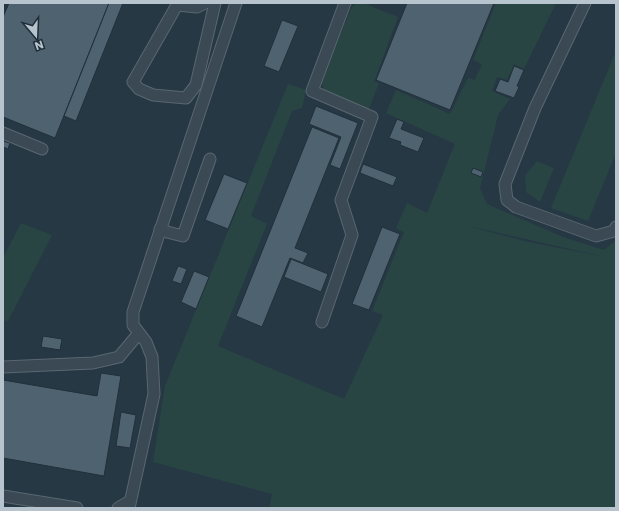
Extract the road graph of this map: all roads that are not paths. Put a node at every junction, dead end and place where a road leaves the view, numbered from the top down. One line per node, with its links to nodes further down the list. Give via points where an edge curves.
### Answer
1 (205, 3): 2 (lane, via 197,7 177,5 133,82 139,89 153,95 186,98 196,85)
2 (215, 3)
3 (236, 3): 10 (lane)
4 (345, 3): 11 (lane, via 312,92 372,117 341,200 352,235)
5 (585, 3): 9 (lane, via 535,108 505,184 507,200 516,207 596,236 614,231)
6 (3, 133): 7 (lane)
7 (42, 149)
8 (210, 160): 10 (lane, via 183,236)
9 (616, 226)
10 (160, 229): 12 (lane, via 133,312 133,325)
11 (322, 322)
12 (139, 333): 13 (lane, via 119,357 93,363); 15 (lane, via 152,357 154,394)
13 (3, 367)
14 (3, 496): 16 (lane)
15 (129, 504): 17 (lane)
16 (78, 508)
17 (118, 508)

